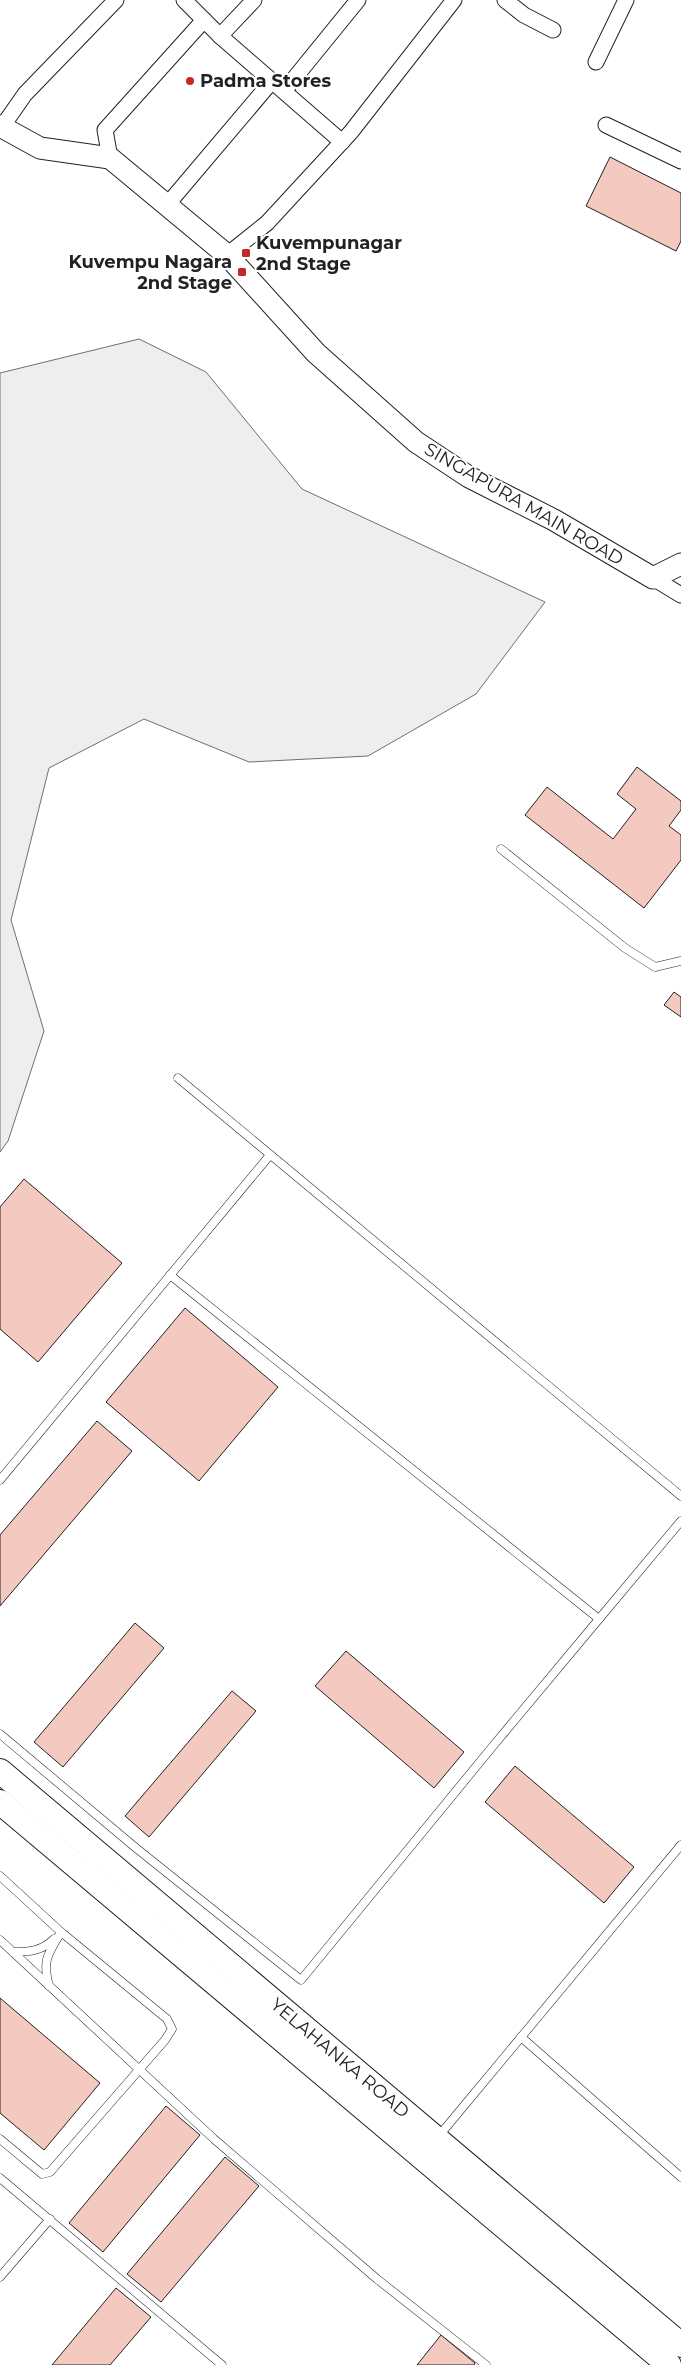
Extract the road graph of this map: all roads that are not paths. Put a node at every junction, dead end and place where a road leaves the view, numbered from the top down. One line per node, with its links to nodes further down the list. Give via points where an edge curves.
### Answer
1 (116, 0): 14 (street, via 25,94)
2 (184, 0): 8 (street)
3 (254, 0): 10 (street)
4 (358, 0): 12 (street)
5 (454, 0): 15 (street)
6 (506, 0): 9 (street)
7 (626, 0): 11 (street)
8 (204, 20): 10 (street); 16 (street, via 105,130)
9 (553, 30)
10 (220, 36): 12 (street)
11 (596, 62)
12 (278, 86): 15 (street); 18 (street)
13 (606, 125): 17 (street)
14 (1, 127): 16 (street, via 40,148)
15 (342, 142): 19 (street, via 267,223)
16 (110, 158): 18 (street, SINGAPURA MAIN ROAD)
17 (681, 161)
18 (167, 205): 19 (street, SINGAPURA MAIN ROAD)
19 (227, 255): 21 (street, SINGAPURA MAIN ROAD, via 316,353 416,442 469,477 554,520)
20 (681, 564): 21 (street)
21 (653, 578): 22 (street)
22 (681, 595)
23 (501, 849): 24 (lane, via 625,948 655,967)
24 (681, 961)
25 (178, 1078): 26 (lane)
26 (270, 1155): 27 (lane); 29 (lane)
27 (170, 1274): 28 (lane); 31 (lane)
28 (0, 1480)
29 (681, 1496)
30 (681, 1521): 31 (lane)
31 (599, 1620): 32 (lane, via 301,1980)
32 (0, 1734)
33 (0, 1771): 43 (main road, YELAHANKA ROAD)
34 (0, 1802): 52 (main road, YELAHANKA ROAD)
35 (681, 1845): 41 (lane)
36 (0, 1876): 37 (lane)
37 (60, 1932): 39 (lane, via 49,1944 34,1952); 40 (lane, via 49,1952 45,1969); 42 (lane, via 167,2019 172,2029)
38 (0, 1940): 39 (lane)
39 (13, 1952): 40 (lane)
40 (49, 1986): 42 (lane)
41 (521, 2037): 43 (lane); 45 (lane)
42 (140, 2070): 44 (lane, via 50,2172 42,2174); 51 (lane, via 214,2139 369,2272)
43 (436, 2138): 49 (main road, YELAHANKA ROAD)
44 (0, 2139)
45 (681, 2177)
46 (0, 2178): 47 (lane)
47 (50, 2219): 48 (lane); 50 (lane)
48 (0, 2277)
49 (681, 2345)
50 (222, 2365)
51 (486, 2365)
52 (669, 2365)

